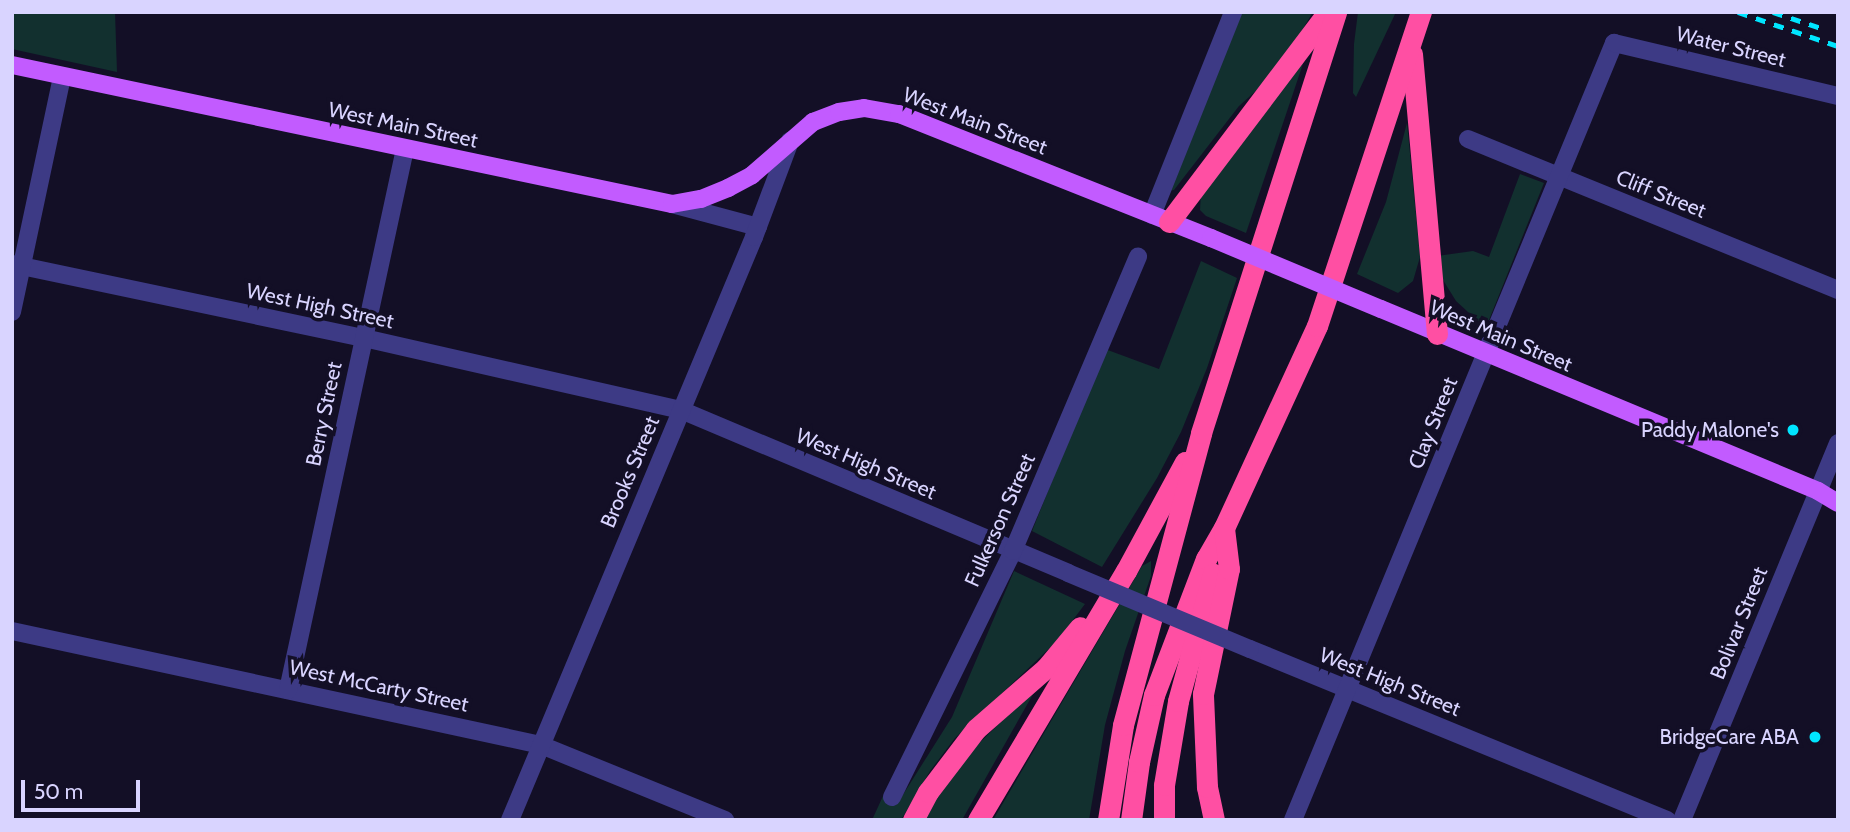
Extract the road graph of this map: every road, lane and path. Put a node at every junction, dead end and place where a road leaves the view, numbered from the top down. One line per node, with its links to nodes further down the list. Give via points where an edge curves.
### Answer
1 (1233, 12): 15 (street)
2 (1328, 12): 15 (highway)
3 (1336, 12): 25 (highway)
4 (1421, 12): 6 (highway)
5 (1614, 43): 9 (street, Water Street); 13 (street, Clay Street)
6 (1411, 44): 21 (highway); 30 (highway, via 1317,326)
7 (12, 65): 8 (main road, West Main Street)
8 (62, 76): 12 (main road, West Main Street); 18 (street)
9 (1838, 96)
10 (1468, 139): 13 (street, Cliff Street)
11 (790, 141): 14 (main road, West Main Street, via 752,175 729,188); 15 (main road, West Main Street, via 813,121 839,112 864,108 899,114); 16 (street, Brooks Street)
12 (405, 149): 14 (main road, West Main Street); 22 (street, Berry Street)
13 (1559, 177): 19 (street, Cliff Street); 23 (street, Clay Street)
14 (672, 204): 16 (street)
15 (1161, 218): 21 (main road, West Main Street, bridge)
16 (758, 227): 24 (street, Brooks Street)
17 (1138, 256): 31 (street, Fulkerson Street)
18 (17, 265): 20 (street); 22 (street, West High Street)
19 (1838, 290)
20 (12, 312)
21 (1437, 334): 23 (main road, West Main Street)
22 (364, 338): 24 (street, West High Street); 35 (street, Berry Street)
23 (1485, 355): 27 (main road, West Main Street); 34 (street, Clay Street)
24 (681, 410): 31 (street, West High Street); 36 (street, Brooks Street)
25 (1201, 433): 32 (highway); 42 (highway, via 1123,725)
26 (1838, 443): 27 (street, Bolivar Street)
27 (1818, 491): 28 (main road, West Main Street); 29 (main road, West Main Street); 48 (street, Bolivar Street)
28 (1838, 493)
29 (1838, 503)
30 (1224, 528): 43 (highway, via 1206,559 1154,695); 44 (highway, via 1178,701 1164,785); 45 (highway, via 1229,569 1203,694 1207,787)
31 (1013, 551): 34 (street, West High Street, bridge); 37 (street, Fulkerson Street)
32 (1126, 571): 40 (highway, via 1046,668 976,729 928,792); 41 (highway)
33 (12, 631): 35 (street, West McCarty Street)
34 (1347, 689): 46 (street, Clay Street); 47 (street, West High Street)
35 (288, 690): 36 (street, West McCarty Street)
36 (541, 745): 38 (street, Brooks Street); 39 (street, West McCarty Street)
37 (892, 797)
38 (510, 820)
39 (725, 820)
40 (913, 820)
41 (978, 820)
42 (1108, 820)
43 (1131, 820)
44 (1164, 820)
45 (1214, 820)
46 (1293, 820)
47 (1668, 820)
48 (1682, 820)

